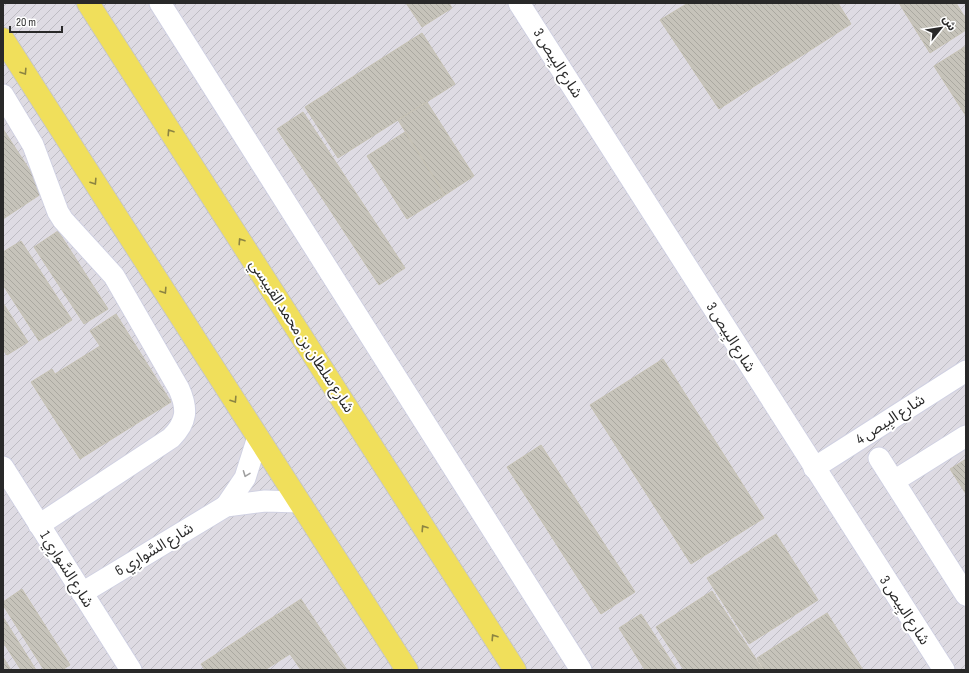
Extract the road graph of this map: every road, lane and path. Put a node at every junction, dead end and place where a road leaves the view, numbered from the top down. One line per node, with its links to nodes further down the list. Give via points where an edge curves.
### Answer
1 (88, 3): 20 (main road, شارع سلطان بن محمد القبيسي, one-way to 1)
2 (160, 3): 21 (street)
3 (519, 3): 11 (street, شارع البِيص 3)
4 (3, 39): 8 (main road, one-way to 8)
5 (3, 95): 15 (street, via 33,145 58,212 122,288 179,389 186,410 179,430 171,438)
6 (966, 371): 11 (street, شارع البِيص 4)
7 (966, 436): 12 (street)
8 (258, 437): 13 (main road); 14 (street, شارع السَّوارِي 6, one-way to 14, via 245,478)
9 (879, 458): 12 (street)
10 (3, 467): 15 (street, شارع السَّوارِي 1)
11 (814, 468): 22 (street, شارع البِيص 3)
12 (894, 481): 17 (street)
13 (299, 502): 14 (street, شارع السَّوارِي 6, via 264,501); 19 (main road)
14 (226, 506): 16 (street, شارع السَّوارِي 6)
15 (39, 525): 16 (street, شارع السَّوارِي 1)
16 (82, 593): 18 (street, شارع السَّوارِي 1)
17 (966, 595)
18 (131, 670)
19 (407, 670)
20 (515, 670)
21 (581, 670)
22 (944, 670)

